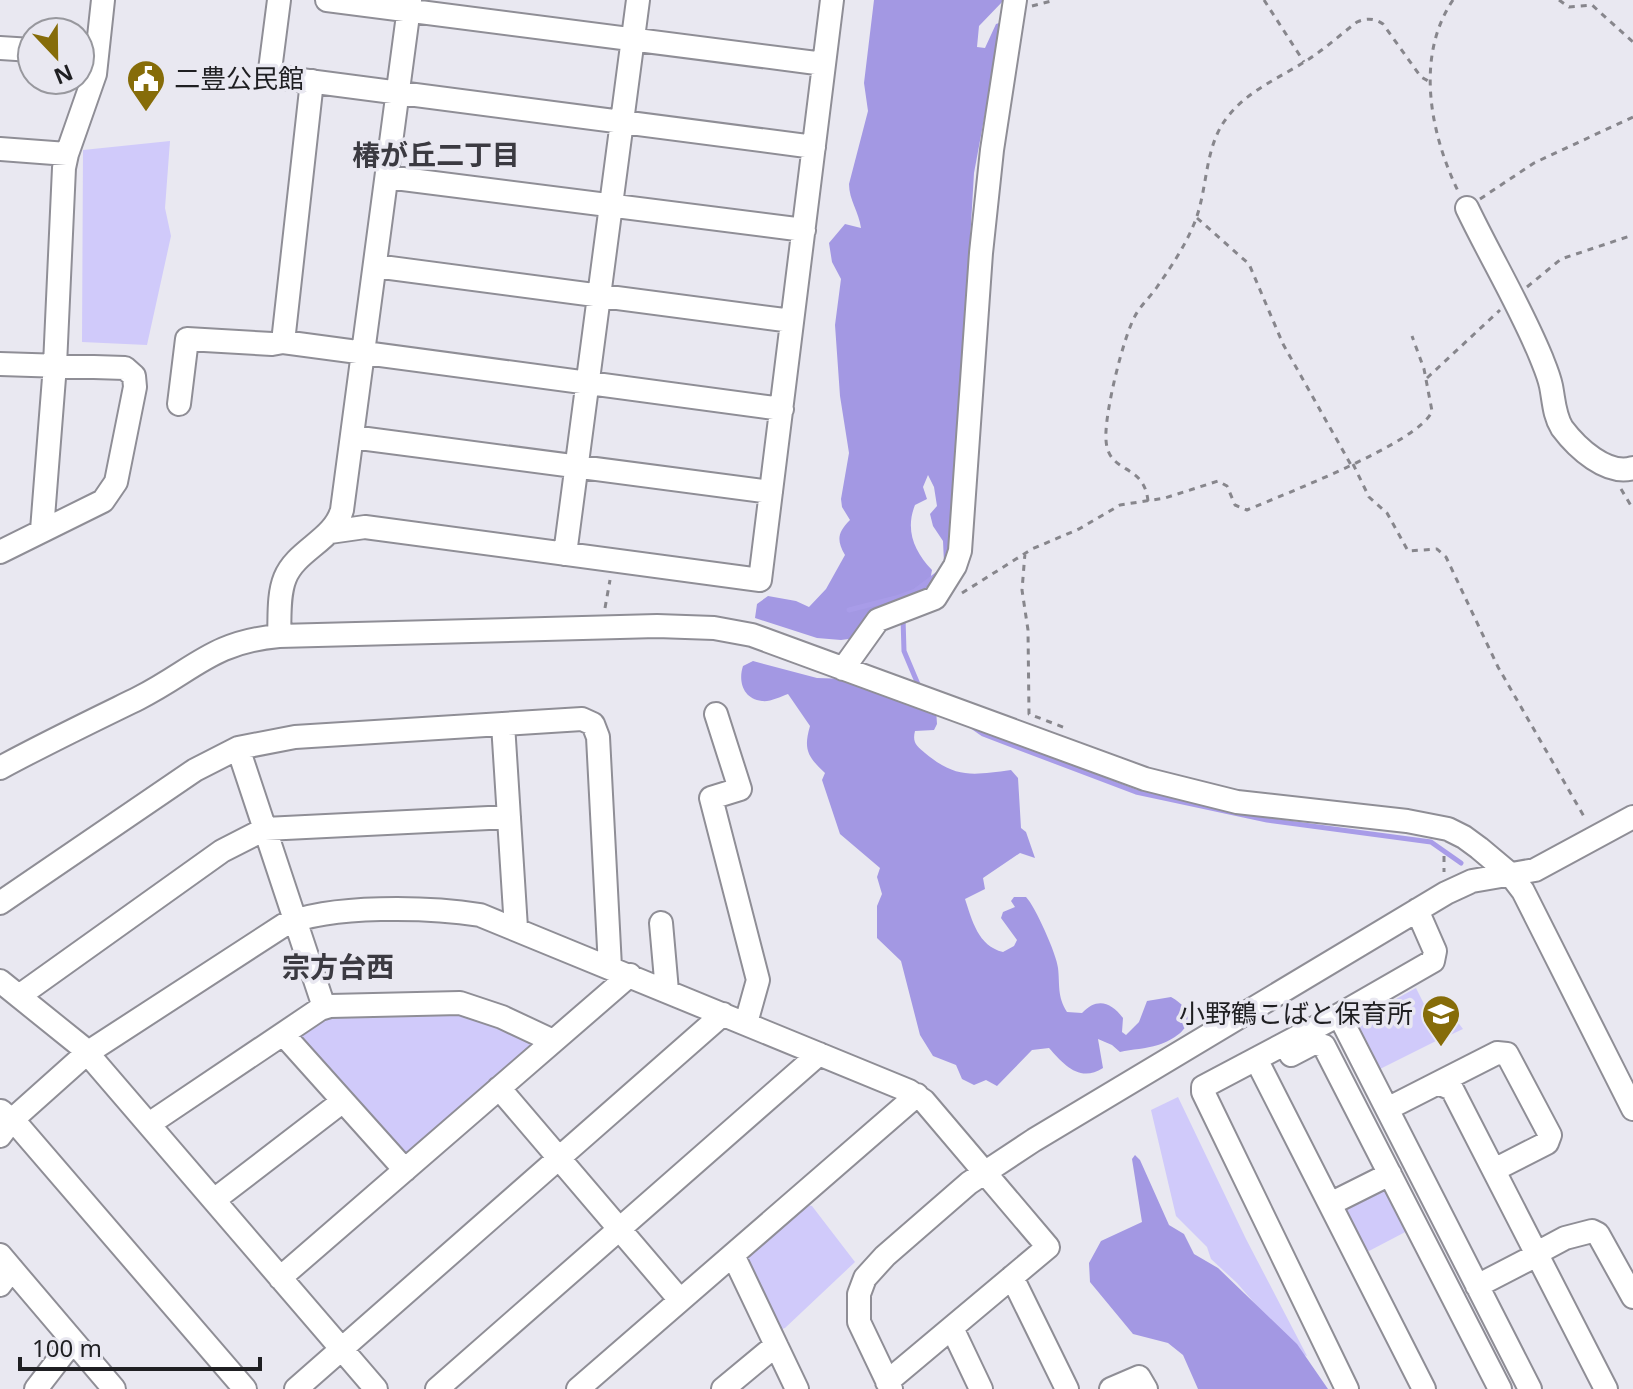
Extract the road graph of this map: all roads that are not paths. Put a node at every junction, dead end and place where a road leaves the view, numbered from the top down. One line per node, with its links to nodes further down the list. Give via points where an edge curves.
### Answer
1 (103, 0): 9 (street)
2 (279, 0): 12 (street, via 270,70 278,77)
3 (327, 0): 7 (street)
4 (638, 0): 10 (street)
5 (832, 0): 11 (street)
6 (1015, 0): 42 (street, via 981,253 957,561 935,598 878,620)
7 (358, 2): 8 (street)
8 (410, 5): 10 (street); 13 (street)
9 (96, 27)
10 (633, 39): 11 (street); 15 (street)
11 (824, 64): 16 (street)
12 (312, 81): 13 (street); 26 (street)
13 (398, 93): 15 (street); 19 (street)
14 (88, 96): 18 (street)
15 (622, 122): 16 (street); 20 (street)
16 (814, 147): 22 (street)
17 (0, 149): 18 (street)
18 (67, 154): 29 (street)
19 (387, 177): 20 (street); 23 (street)
20 (611, 205): 22 (street); 24 (street)
21 (1467, 208): 35 (street, via 1549,376 1561,426 1593,457)
22 (804, 230): 25 (street)
23 (375, 266): 24 (street); 27 (street)
24 (599, 296): 25 (street); 30 (street)
25 (792, 321): 32 (street)
26 (283, 342): 27 (street); 31 (street, via 187,339)
27 (363, 353): 30 (street); 33 (street)
28 (0, 364): 29 (street)
29 (55, 365): 37 (street); 37 (street, via 125,368 134,376 135,387 109,495)
30 (588, 383): 32 (street); 34 (street)
31 (179, 404)
32 (782, 409): 36 (street)
33 (352, 437): 34 (street); 38 (street, via 340,519)
34 (577, 466): 36 (street); 40 (street)
35 (1624, 469)
36 (771, 492): 40 (street, via 760,580)
37 (42, 530): 39 (street)
38 (330, 532): 40 (street, via 365,527); 41 (street, via 286,575)
39 (0, 552)
40 (565, 554)
41 (279, 636): 42 (street, via 698,627 752,635); 46 (street, via 246,640 214,652 148,693)
42 (843, 669): 50 (street, via 1177,788 1237,802 1448,829)
43 (716, 714): 63 (street, via 740,789 711,798 758,980)
44 (503, 724): 45 (street, via 308,736); 47 (street); 56 (street, via 582,719 596,730)
45 (238, 748): 49 (street); 51 (street, via 195,770)
46 (0, 768)
47 (509, 817): 49 (street); 55 (street)
48 (1633, 817): 50 (street, via 1535,870)
49 (265, 829): 53 (street); 59 (street, via 222,851)
50 (1510, 874): 52 (street, via 1463,884); 74 (street)
51 (0, 903)
52 (1417, 910): 62 (street, via 1435,951 1433,961); 80 (street)
53 (295, 920): 55 (street, via 419,909 480,915); 60 (street); 66 (street)
54 (661, 923): 58 (street)
55 (516, 928): 56 (street)
56 (620, 971): 58 (street); 65 (street)
57 (0, 981): 59 (street)
58 (667, 991): 61 (street)
59 (19, 996): 66 (street)
60 (324, 1007): 64 (street); 65 (street, via 460,1003)
61 (723, 1014): 63 (street); 77 (street)
62 (1339, 1015): 68 (street); 73 (street)
63 (746, 1023): 67 (street)
64 (283, 1034): 72 (street); 76 (street)
65 (553, 1041): 70 (street)
66 (87, 1053): 75 (street); 76 (street)
67 (819, 1054): 71 (street); 84 (street)
68 (1258, 1065): 81 (street, via 1314,1043 1324,1046); 83 (street); 111 (street, via 1203,1087 1203,1092)
69 (1438, 1083): 73 (street); 79 (street, via 1452,1089); 79 (street, via 1497,1053 1507,1054 1550,1135 1547,1143)
70 (499, 1088): 77 (street); 78 (street)
71 (917, 1095): 80 (street); 86 (street)
72 (343, 1101): 78 (street); 82 (street)
73 (1387, 1109): 90 (street)
74 (1633, 1109)
75 (4, 1122): 100 (street)
76 (149, 1124): 82 (street)
77 (559, 1158): 84 (street); 96 (street)
78 (405, 1170): 89 (street)
79 (1494, 1170): 85 (street)
80 (984, 1172): 88 (street, via 1048,1247); 97 (street, via 885,1256 861,1285 859,1322)
81 (1390, 1174): 83 (street); 113 (street)
82 (214, 1200): 89 (street)
83 (1330, 1204): 112 (street)
84 (619, 1229): 92 (street); 103 (street)
85 (1537, 1254): 90 (street); 91 (street, via 1592,1231); 115 (street)
86 (733, 1255): 92 (street); 95 (street)
87 (4, 1270): 94 (street)
88 (1012, 1277): 93 (street); 108 (street)
89 (280, 1278): 96 (street)
90 (1477, 1286): 114 (street)
91 (1633, 1297)
92 (680, 1300): 104 (street)
93 (952, 1328): 97 (street); 107 (street)
94 (73, 1341): 98 (street); 99 (street)
95 (776, 1345): 105 (street); 106 (street)
96 (342, 1349): 101 (street); 102 (street)
97 (889, 1386)
98 (36, 1389)
99 (114, 1389)
100 (245, 1389)
101 (296, 1389)
102 (376, 1389)
103 (437, 1389)
104 (578, 1389)
105 (723, 1389)
106 (797, 1389)
107 (981, 1389)
108 (1067, 1389)
109 (1111, 1389): 110 (street, via 1139,1377)
110 (1146, 1389)
111 (1347, 1389)
112 (1424, 1389)
113 (1500, 1389)
114 (1530, 1389)
115 (1606, 1389)

